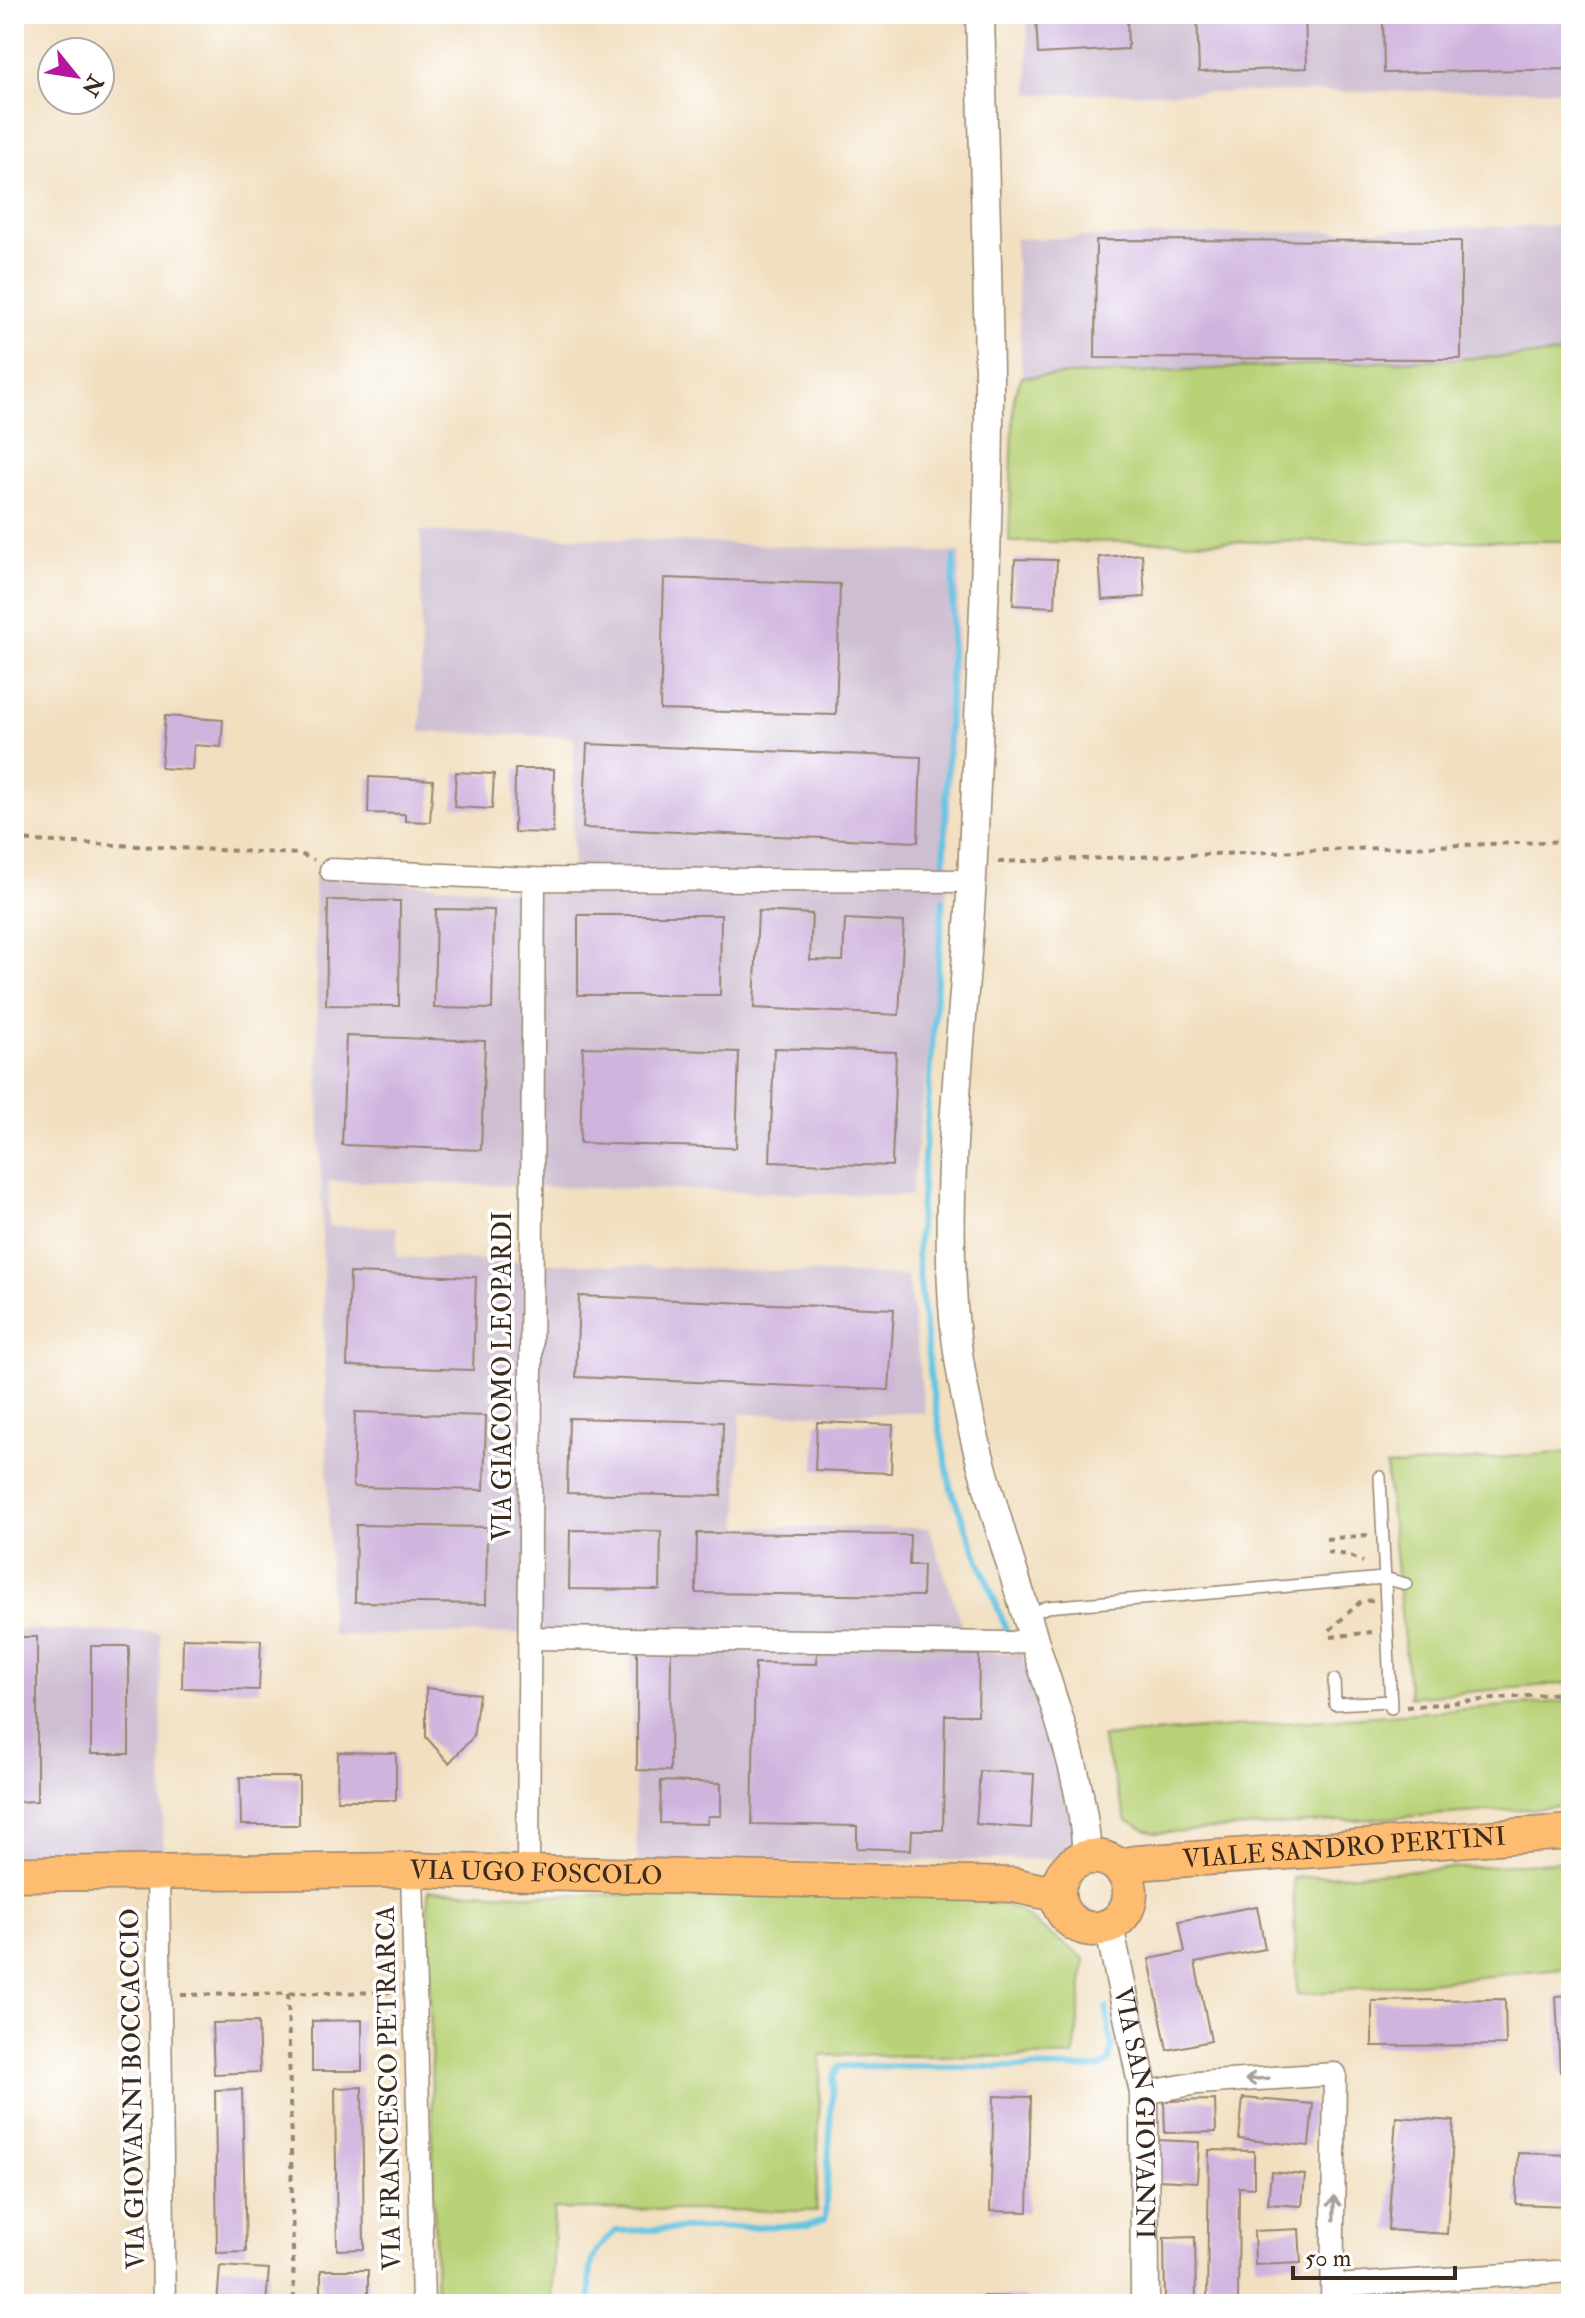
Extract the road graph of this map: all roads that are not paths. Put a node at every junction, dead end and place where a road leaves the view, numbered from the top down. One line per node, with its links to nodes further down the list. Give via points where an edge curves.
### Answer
1 (980, 14): 3 (street, via 989,380)
2 (331, 870): 4 (street)
3 (972, 872): 4 (street); 8 (street, via 956,1074 953,1303 959,1370 978,1457)
4 (534, 879): 9 (street, VIA GIACOMO LEOPARDI)
5 (1380, 1477): 6 (lane)
6 (1384, 1578): 7 (lane); 8 (lane, via 1047,1607); 10 (lane, via 1391,1704 1335,1704)
7 (1406, 1584)
8 (1031, 1627): 9 (street, via 1011,1643); 12 (street)
9 (530, 1638): 15 (street, VIA GIACOMO LEOPARDI)
10 (1334, 1680)
11 (1571, 1832): 12 (main road, VIALE SANDRO PERTINI)
12 (1103, 1862): 17 (main road, via 1066,1870); 18 (main road, via 1130,1889 1128,1905)
13 (412, 1870): 14 (main road, VIA UGO FOSCOLO); 15 (main road, VIA UGO FOSCOLO); 23 (street, VIA FRANCESCO PETRARCA)
14 (158, 1872): 16 (main road, VIA UGO FOSCOLO); 22 (street, VIA GIOVANNI BOCCACCIO)
15 (528, 1873): 17 (main road, VIA UGO FOSCOLO, via 1014,1885)
16 (14, 1874)
17 (1058, 1895): 18 (main road, via 1061,1907 1078,1925)
18 (1109, 1926): 19 (street, VIA SAN GIOVANNI)
19 (1144, 2093): 21 (street, one-way to 19, via 1335,2074 1198,2083); 24 (street, VIA SAN GIOVANNI)
20 (1571, 2271): 21 (street)
21 (1333, 2295)
22 (164, 2304)
23 (423, 2304)
24 (1145, 2304)

